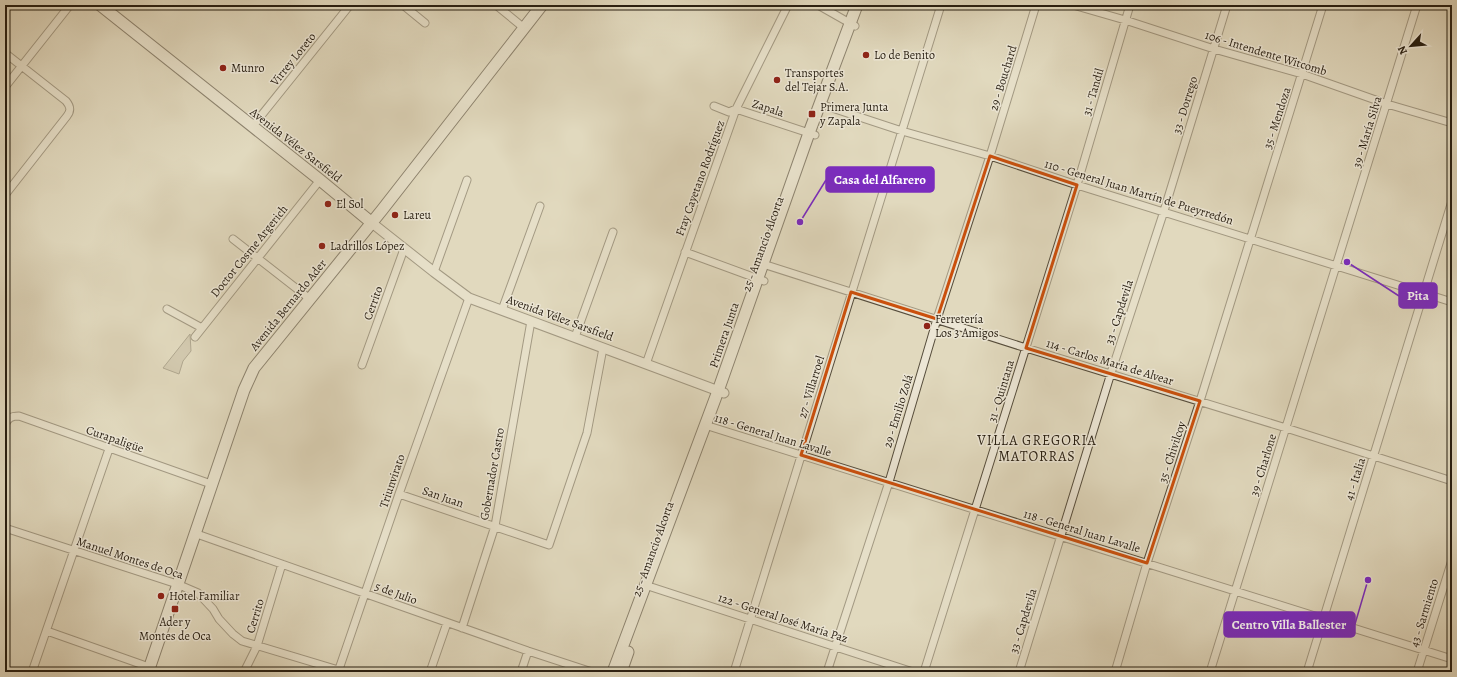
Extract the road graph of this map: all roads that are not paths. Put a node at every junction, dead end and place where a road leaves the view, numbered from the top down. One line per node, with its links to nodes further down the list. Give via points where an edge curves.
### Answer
1 (70, 5): 24 (street)
2 (100, 5): 32 (main road, Avenida Vélez Sarsfield)
3 (350, 5): 32 (street, Virrey Loreto)
4 (403, 5): 19 (street)
5 (496, 5): 21 (street)
6 (542, 5): 21 (main road, Avenida Bernardo Ader)
7 (788, 5): 30 (street, Fray Cayetano Rodríguez)
8 (818, 5): 20 (street)
9 (857, 5): 20 (main road, Primera Junta)
10 (863, 5): 20 (main road)
11 (942, 5): 33 (street, 27 - Villarroel)
12 (1036, 5): 35 (street, 29 - Bouchard)
13 (1073, 5): 18 (street, 106 - Intendente Witcomb)
14 (1130, 5): 18 (street, 31 - Tandil)
15 (1227, 5): 22 (street, 33 - Dorrego)
16 (1323, 5): 25 (street, 35 - Mendoza)
17 (1417, 5): 27 (street, 39 - María Silva)
18 (1125, 20): 22 (street, 106 - Intendente Witcomb); 38 (street, 31 - Tandil)
19 (425, 23)
20 (853, 24): 28 (main road, Primera Junta)
21 (524, 28): 44 (main road, Avenida Bernardo Ader)
22 (1214, 49): 25 (street, 106 - Intendente Witcomb); 43 (street, 33 - Dorrego)
23 (5, 53): 24 (street)
24 (22, 66): 26 (street); 39 (street, via 66,101 70,109 67,116)
25 (1302, 74): 27 (street, 106 - Intendente Witcomb); 46 (street, 35 - Mendoza)
26 (5, 87)
27 (1387, 104): 31 (street, 106 - Intendente Witcomb); 52 (street, 39 - María Silva)
28 (823, 105): 33 (street, 110 - General Juan Martín de Pueyrredón); 34 (main road, Primera Junta)
29 (714, 106): 30 (street, Zapala, via 729,112)
30 (736, 109): 34 (street, Zapala); 49 (street, Fray Cayetano Rodríguez)
31 (1452, 123)
32 (252, 127): 36 (main road, Avenida Vélez Sarsfield)
33 (902, 131): 35 (street, 110 - General Juan Martín de Pueyrredón); 55 (street, 27 - Villarroel)
34 (812, 134): 51 (main road, Primera Junta)
35 (990, 156): 38 (street, 110 - General Juan Martín de Pueyrredón); 62 (street, 29 - Emilio Zolá)
36 (320, 180): 44 (main road, Avenida Vélez Sarsfield); 50 (street, Doctor Cosme Argerich)
37 (467, 180): 53 (street)
38 (1077, 185): 43 (street, 110 - General Juan Martín de Pueyrredón); 68 (street, 31 - Quintana)
39 (8, 186): 40 (street)
40 (5, 195)
41 (1452, 201): 56 (street, 41 - Italia)
42 (540, 206): 61 (street)
43 (1164, 211): 46 (street, 110 - General Juan Martín de Pueyrredón); 71 (street, 33 - Capdevila)
44 (372, 223): 48 (street, Avenida Vélez Sarsfield); 58 (main road, Avenida Bernardo Ader)
45 (613, 232): 66 (street)
46 (1250, 238): 52 (street, 110 - General Juan Martín de Pueyrredón); 73 (street, 35 - Chivilcoy)
47 (234, 239): 50 (street)
48 (404, 249): 53 (street, Avenida Vélez Sarsfield); 70 (street, Cerrito)
49 (685, 252): 54 (street); 69 (street, Fray Cayetano Rodríguez)
50 (258, 259): 58 (street); 64 (street, Doctor Cosme Argerich)
51 (766, 265): 54 (main road, Primera Junta); 55 (street, 114 - Carlos María de Alvear)
52 (1337, 265): 56 (street, 110 - General Juan Martín de Pueyrredón); 76 (street, 39 - Charlone)
53 (434, 272): 57 (street, Avenida Vélez Sarsfield)
54 (761, 279): 72 (main road, Primera Junta)
55 (851, 292): 62 (street, 114 - Carlos María de Alvear); 78 (street, 27 - Villarroel)
56 (1424, 292): 59 (street, 110 - General Juan Martín de Pueyrredón); 79 (street, 41 - Italia)
57 (469, 298): 61 (street, Avenida Vélez Sarsfield); 83 (street, Triunvirato)
58 (310, 299): 82 (main road, Avenida Bernardo Ader, via 254,368)
59 (1452, 302)
60 (166, 309): 64 (street)
61 (502, 310): 63 (street, Avenida Vélez Sarsfield)
62 (937, 319): 68 (street, 114 - Carlos María de Alvear); 81 (street, 29 - Emilio Zolá)
63 (531, 321): 66 (street, Avenida Vélez Sarsfield); 85 (street, Gobernador Castro)
64 (202, 328): 65 (street, Doctor Cosme Argerich)
65 (195, 337)
66 (575, 337): 67 (street, Avenida Vélez Sarsfield)
67 (603, 348): 69 (street, Avenida Vélez Sarsfield); 85 (street, San Juan, via 587,433 549,545)
68 (1026, 348): 71 (street, 114 - Carlos María de Alvear); 84 (street, 31 - Quintana)
69 (646, 364): 72 (street, Avenida Vélez Sarsfield)
70 (362, 365)
71 (1110, 374): 73 (street, 114 - Carlos María de Alvear); 88 (street, 33 - Capdevila)
72 (721, 392): 75 (main road, Primera Junta)
73 (1200, 401): 76 (street, 114 - Carlos María de Alvear); 91 (street, 35 - Chivilcoy)
74 (5, 425): 77 (street, Curapaligüe, via 8,419 18,416)
75 (709, 426): 78 (street, 118 - General Juan Lavalle); 94 (main road, Primera Junta)
76 (1286, 428): 79 (street, 114 - Carlos María de Alvear); 95 (street, 39 - Charlone)
77 (109, 449): 82 (street, Curapaligüe); 89 (street)
78 (801, 455): 81 (street, 118 - General Juan Lavalle); 98 (street, 27 - Villarroel)
79 (1373, 456): 80 (street, 114 - Carlos María de Alvear); 97 (street, 41 - Italia)
80 (1452, 481)
81 (889, 482): 84 (street, 118 - General Juan Lavalle); 103 (street, 29 - Emilio Zolá)
82 (211, 484): 87 (main road, Avenida Bernardo Ader)
83 (399, 494): 85 (street, San Juan); 96 (street, Triunvirato)
84 (975, 510): 88 (street, 118 - General Juan Lavalle); 119 (street, 31 - Quintana)
85 (495, 526): 100 (street, Gobernador Castro)
86 (5, 528): 89 (street, Manuel Montes de Oca)
87 (194, 533): 92 (street, 5 de Julio); 93 (main road, Avenida Bernardo Ader)
88 (1061, 536): 91 (street, 118 - General Juan Lavalle); 120 (street, 33 - Capdevila)
89 (75, 551): 93 (street, Manuel Montes de Oca); 101 (street)
90 (1452, 560): 104 (street, 43 - Sarmiento)
91 (1147, 563): 95 (street, 118 - General Juan Lavalle); 121 (street, 35 - Chivilcoy)
92 (282, 564): 96 (street, 5 de Julio); 102 (street, Cerrito)
93 (176, 584): 102 (street, Manuel Montes de Oca, via 198,593 233,634 242,641); 107 (main road, Avenida Bernardo Ader)
94 (649, 586): 98 (street, 122 - General José María Paz); 114 (main road, Primera Junta); 115 (main road, 25 - Amancio Alcorta)
95 (1235, 591): 97 (street, 118 - General Juan Lavalle); 122 (street, 39 - Charlone)
96 (365, 593): 99 (street, 5 de Julio); 108 (street, Triunvirato)
97 (1323, 619): 104 (street, 118 - General Juan Lavalle); 123 (street, 41 - Italia)
98 (750, 620): 103 (street, 122 - General José María Paz); 116 (street, 27 - Villarroel)
99 (447, 622): 100 (street, 5 de Julio); 111 (street)
100 (462, 628): 105 (street, 5 de Julio)
101 (47, 631): 107 (street); 109 (street)
102 (257, 646): 108 (street, Manuel Montes de Oca); 110 (street, Cerrito)
103 (834, 646): 117 (street, 29 - Emilio Zolá); 118 (street, 122 - General José María Paz)
104 (1424, 650): 106 (street, 118 - General Juan Lavalle); 124 (street, 43 - Sarmiento)
105 (528, 651): 112 (street); 113 (street, 5 de Julio)
106 (1452, 659)
107 (148, 670)
108 (341, 671)
109 (32, 672)
110 (244, 672)
111 (430, 672)
112 (521, 672)
113 (592, 672)
114 (613, 672)
115 (621, 672)
116 (734, 672)
117 (827, 672)
118 (913, 672)
119 (924, 672)
120 (1019, 672)
121 (1115, 672)
122 (1210, 672)
123 (1307, 672)
124 (1417, 672)

